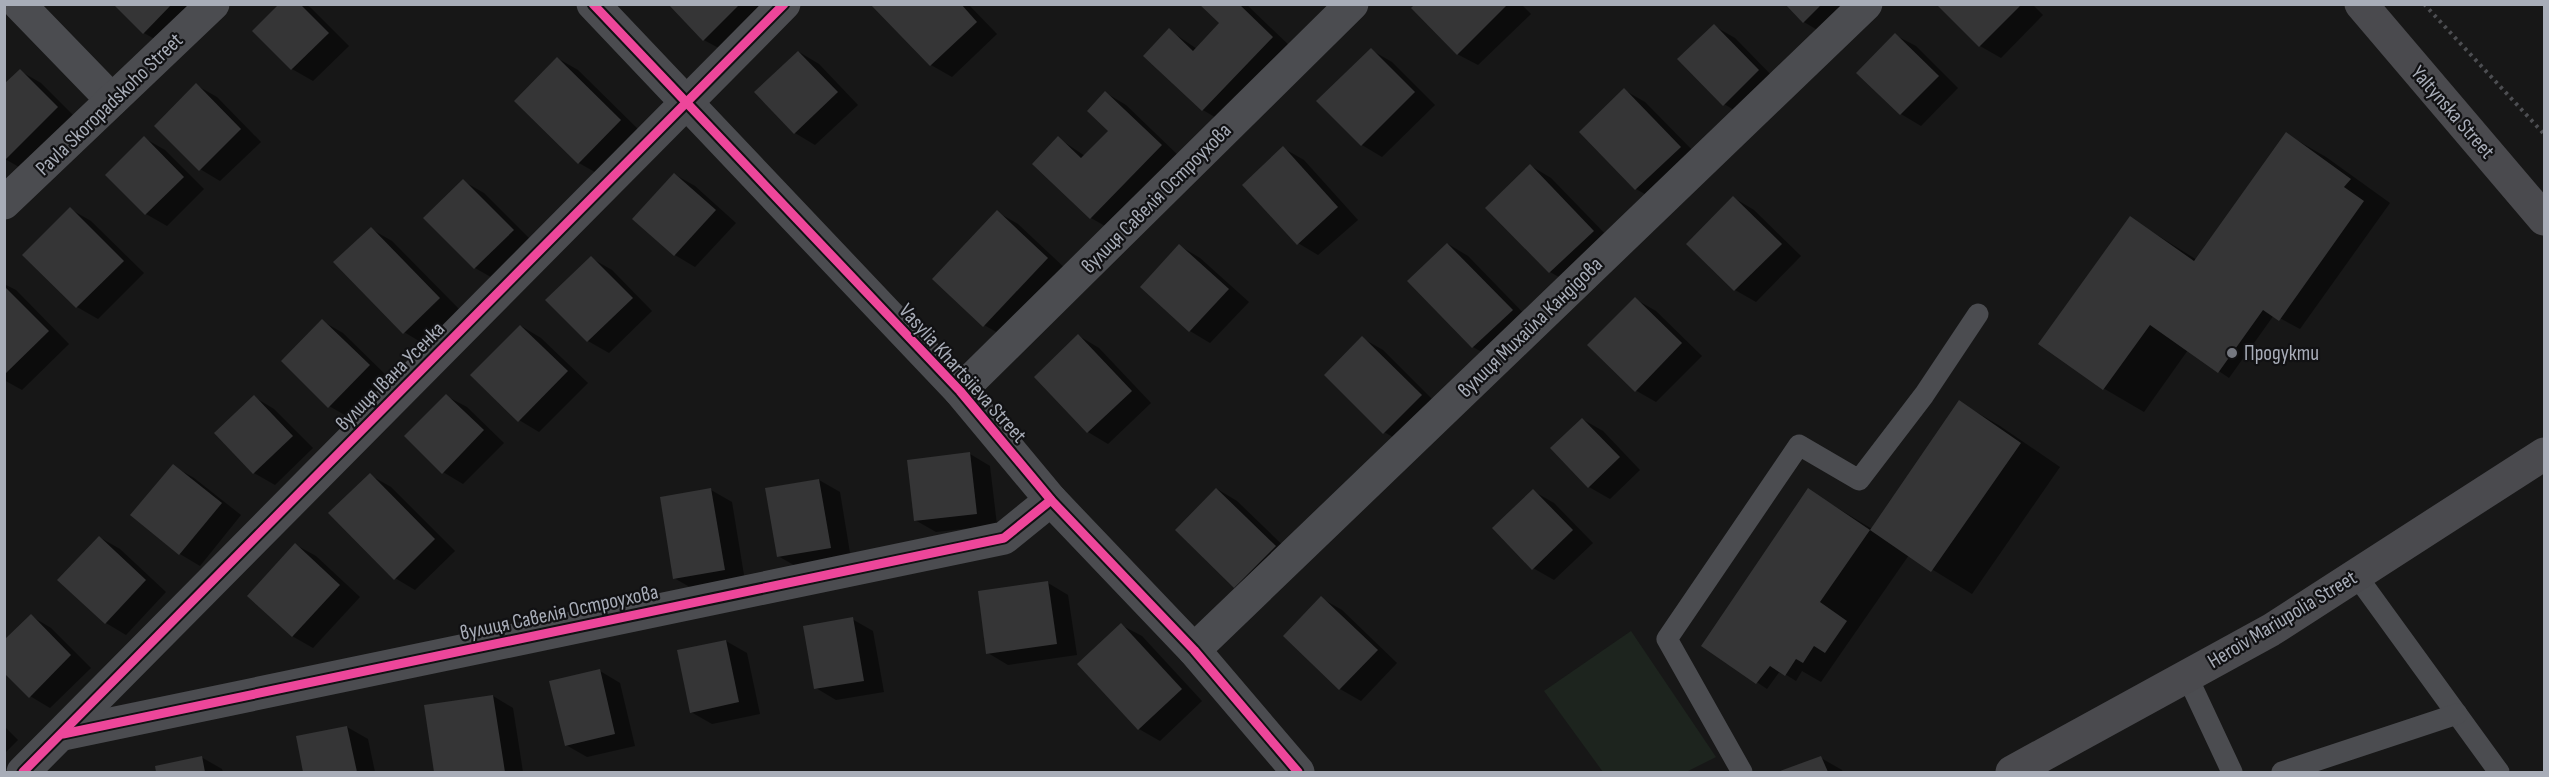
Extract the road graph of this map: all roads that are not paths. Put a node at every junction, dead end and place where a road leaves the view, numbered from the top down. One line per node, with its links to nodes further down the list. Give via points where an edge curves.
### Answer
1 (20, 4): 8 (street)
2 (213, 4): 8 (street, Pavla Skoropadskoho Street)
3 (593, 4): 9 (street, Vasylia Khartsiieva Street)
4 (784, 4): 9 (street, вулиця Івана Усенка)
5 (1352, 4): 13 (street, вулиця Савелія Остроухова)
6 (1866, 4): 17 (street, вулиця Михайла Кандідова)
7 (2361, 4): 11 (main road, Yaltynska Street)
8 (112, 100): 10 (street, Pavla Skoropadskoho Street)
9 (685, 102): 13 (street, Vasylia Khartsiieva Street); 20 (street, вулиця Івана Усенка)
10 (4, 203)
11 (2544, 219)
12 (1978, 314): 23 (lane, via 1924,395 1859,480 1800,445 1667,639)
13 (960, 391): 15 (street, Vasylia Khartsiieva Street)
14 (2544, 454): 16 (main road, Heroiv Mariupolia Street)
15 (1051, 500): 17 (street, Vasylia Khartsiieva Street); 20 (street, вулиця Савелія Остроухова, via 1005,538)
16 (2356, 575): 18 (main road, Heroiv Mariupolia Street, via 2271,630); 19 (lane)
17 (1194, 650): 22 (street, Vasylia Khartsiieva Street)
18 (2187, 676): 24 (main road, Heroiv Mariupolia Street); 25 (lane)
19 (2457, 714): 26 (lane); 27 (lane)
20 (63, 734): 21 (street, вулиця Івана Усенка)
21 (23, 772)
22 (1298, 772)
23 (1742, 772)
24 (2012, 772)
25 (2232, 772)
26 (2282, 772)
27 (2499, 772)

